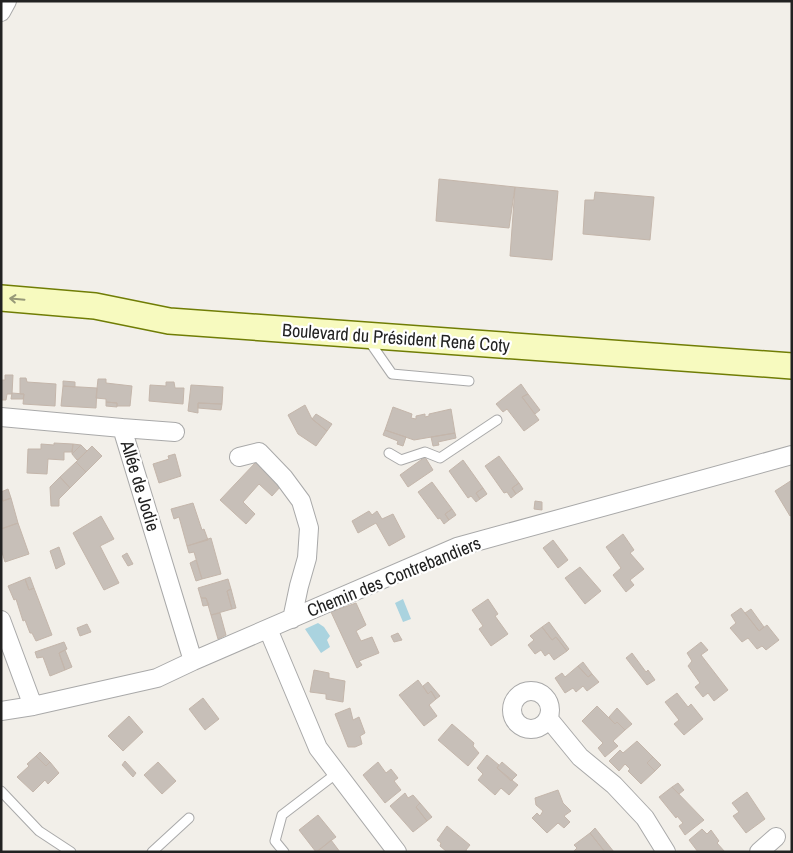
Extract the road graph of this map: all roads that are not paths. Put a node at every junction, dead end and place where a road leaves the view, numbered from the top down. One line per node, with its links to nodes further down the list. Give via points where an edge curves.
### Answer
1 (7, 1): 2 (street)
2 (1, 12)
3 (1, 298): 5 (main road, Boulevard du Président René Coty, one-way to 3, via 95,306)
4 (1, 315): 5 (main road)
5 (169, 321): 6 (main road, Boulevard du Président René Coty)
6 (366, 336): 7 (main road, Boulevard du Président René Coty); 8 (lane, via 392,374)
7 (792, 366)
8 (469, 381)
9 (1, 417): 11 (street, Allée de Jodie)
10 (497, 420): 13 (lane, via 440,458 425,452 401,460)
11 (122, 428): 12 (street); 19 (street, Allée de Jodie)
12 (175, 432)
13 (389, 454)
14 (792, 455): 16 (street, Chemin des Contrebandiers, via 457,547)
15 (239, 457): 16 (street, via 259,452 301,501 309,528 307,558)
16 (292, 619): 18 (street, Chemin des Contrebandiers)
17 (1, 620): 20 (street)
18 (268, 630): 19 (street, Chemin des Contrebandiers); 23 (street, via 318,748)
19 (193, 660): 20 (street, Chemin des Contrebandiers, via 157,678)
20 (33, 706): 21 (street, Chemin des Contrebandiers)
21 (1, 711)
22 (548, 718): 31 (street, via 580,757 614,785 645,818)
23 (337, 773): 29 (lane, via 282,815 275,841); 30 (street)
24 (1, 791): 27 (lane, via 39,831)
25 (189, 818): 28 (lane)
26 (776, 837): 32 (street)
27 (72, 852)
28 (152, 852)
29 (284, 852)
30 (397, 852)
31 (666, 852)
32 (759, 852)

